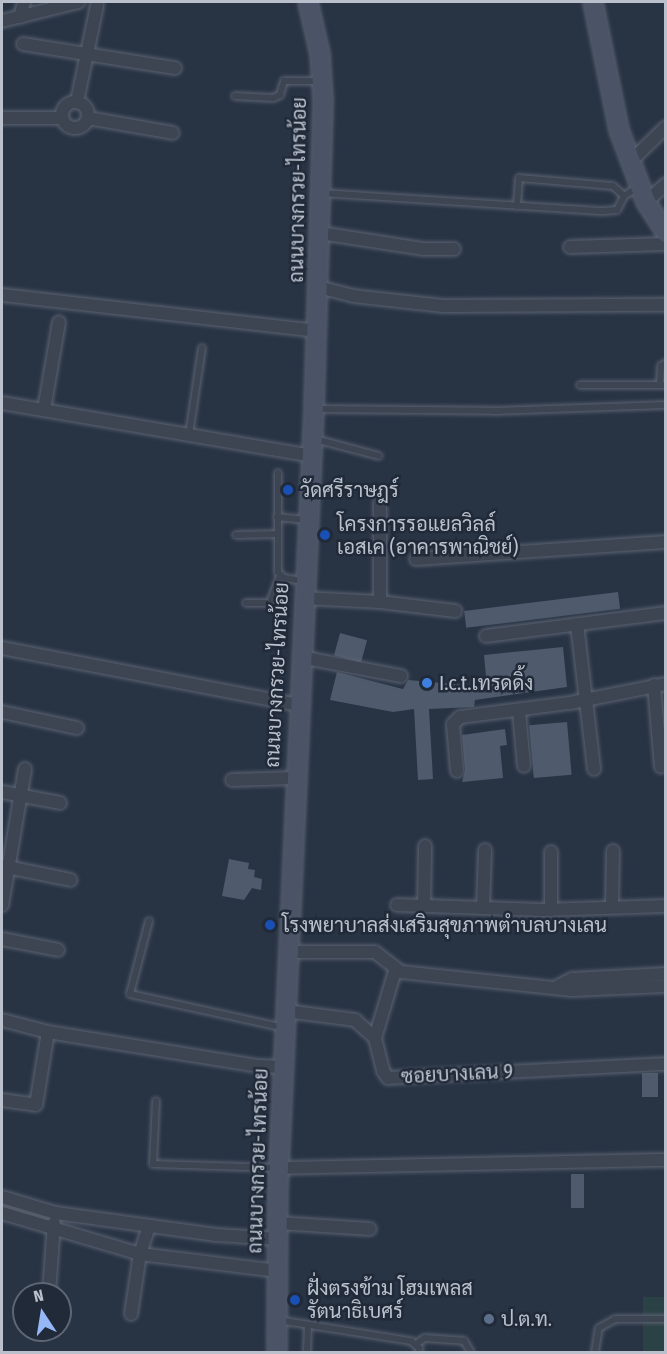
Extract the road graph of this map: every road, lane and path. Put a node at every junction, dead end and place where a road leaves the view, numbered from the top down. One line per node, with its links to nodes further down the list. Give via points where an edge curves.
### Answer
1 (24, 2): 6 (street)
2 (79, 2): 6 (street)
3 (308, 2): 11 (main road, ถนนบางกรวย-ไทรน้อย)
4 (593, 2): 19 (main road)
5 (99, 3): 9 (street)
6 (20, 17): 7 (street)
7 (2, 21)
8 (23, 44): 9 (street)
9 (87, 54): 10 (street); 13 (street)
10 (175, 68)
11 (322, 81): 12 (lane, via 284,81 280,95 273,98); 21 (main road, ถนนบางกรวย-ไทรน้อย)
12 (235, 96)
13 (77, 102): 15 (street, via 67,104); 16 (street, via 86,108)
14 (2, 118): 15 (street)
15 (61, 118): 16 (street, via 72,129 82,126)
16 (88, 118): 18 (street)
17 (666, 127): 19 (street)
18 (173, 133)
19 (630, 162): 22 (main road)
20 (666, 184): 22 (street)
21 (321, 193): 23 (lane); 24 (main road, ถนนบางกรวย-ไทรน้อย)
22 (637, 194): 23 (lane, via 617,210); 23 (lane, via 613,186 519,178); 25 (main road)
23 (517, 206)
24 (320, 233): 28 (street, via 423,249); 29 (main road, ถนนบางกรวย-ไทรน้อย)
25 (666, 233)
26 (666, 244): 27 (street)
27 (570, 247)
28 (454, 249)
29 (318, 287): 31 (street, via 353,296 443,306); 33 (main road, ถนนบางกรวย-ไทรน้อย)
30 (2, 295): 33 (street)
31 (666, 306)
32 (59, 322): 41 (street)
33 (316, 331): 40 (main road, ถนนบางกรวย-ไทรน้อย)
34 (202, 348): 42 (lane)
35 (666, 363): 37 (lane, via 661,366)
36 (580, 385): 37 (lane)
37 (663, 385)
38 (2, 403): 41 (street)
39 (666, 405): 40 (lane, via 494,411)
40 (314, 409): 43 (main road, ถนนบางกรวย-ไทรน้อย)
41 (44, 410): 42 (street)
42 (189, 435): 43 (street)
43 (311, 447): 44 (lane); 48 (main road, ถนนบางกรวย-ไทรน้อย)
44 (379, 456)
45 (278, 473): 47 (lane)
46 (380, 502): 55 (street)
47 (277, 517): 48 (lane); 49 (lane)
48 (307, 520): 54 (main road, ถนนบางกรวย-ไทรน้อย)
49 (278, 534): 50 (lane); 53 (lane)
50 (236, 535)
51 (666, 542): 52 (street)
52 (416, 559)
53 (280, 575): 54 (lane); 56 (lane, via 270,603)
54 (304, 590): 55 (street); 62 (main road, ถนนบางกรวย-ไทรน้อย)
55 (380, 602): 57 (street)
56 (246, 603)
57 (455, 611)
58 (666, 613): 59 (street)
59 (577, 624): 60 (street); 65 (street)
60 (486, 636)
61 (2, 648): 66 (street)
62 (300, 657): 63 (street); 66 (main road, ถนนบางกรวย-ไทรน้อย)
63 (400, 676)
64 (660, 685): 65 (street); 71 (street)
65 (586, 699): 67 (street); 73 (street)
66 (297, 705): 75 (main road, ถนนบางกรวย-ไทรน้อย)
67 (519, 711): 70 (street); 74 (street, via 455,720)
68 (2, 712): 69 (street)
69 (77, 728)
70 (524, 766)
71 (660, 767)
72 (25, 769): 78 (street)
73 (594, 769)
74 (457, 771)
75 (294, 778): 76 (street); 96 (main road, ถนนบางกรวย-ไทรน้อย)
76 (232, 780)
77 (2, 792): 78 (street)
78 (21, 795): 79 (street); 84 (street)
79 (60, 802)
80 (425, 846): 88 (street)
81 (485, 850): 91 (street)
82 (613, 851): 90 (street)
83 (551, 852): 92 (street)
84 (5, 867): 85 (street); 86 (street)
85 (71, 879)
86 (2, 905)
87 (397, 905): 88 (street)
88 (424, 906): 91 (street)
89 (666, 906): 90 (street)
90 (612, 907): 92 (street)
91 (483, 908): 92 (street)
92 (551, 910)
93 (149, 921): 101 (lane, via 130,994)
94 (2, 939): 95 (street)
95 (58, 950)
96 (287, 952): 97 (street, via 375,952); 101 (main road, ถนนบางกรวย-ไทรน้อย)
97 (394, 970): 99 (street); 104 (street)
98 (666, 974): 99 (street, via 572,979)
99 (558, 986): 100 (street, via 572,990)
100 (666, 986)
101 (285, 1019): 104 (street, via 355,1020); 106 (main road, ถนนบางกรวย-ไทรน้อย)
102 (2, 1020): 103 (street)
103 (48, 1032): 106 (street); 107 (street, via 36,1105)
104 (375, 1038): 105 (street, ซอยบางเลน 9, via 388,1078)
105 (666, 1064)
106 (284, 1067): 110 (main road, ถนนบางกรวย-ไทรน้อย)
107 (2, 1100)
108 (156, 1101): 110 (lane, via 153,1164)
109 (666, 1160): 110 (street)
110 (279, 1168): 117 (main road, ถนนบางกรวย-ไทรน้อย)
111 (2, 1197): 113 (street)
112 (2, 1213): 116 (street)
113 (56, 1213): 114 (street); 116 (street)
114 (149, 1227): 117 (street); 118 (street)
115 (370, 1229): 117 (street)
116 (53, 1230): 118 (street); 120 (street)
117 (278, 1231): 119 (main road, ถนนบางกรวย-ไทรน้อย)
118 (140, 1254): 119 (street); 121 (street)
119 (278, 1271): 123 (main road, ถนนบางกรวย-ไทรน้อย)
120 (50, 1282)
121 (131, 1314)
122 (666, 1319): 130 (lane, via 615,1319 599,1328)
123 (277, 1320): 124 (lane); 126 (main road, ถนนบางกรวย-ไทรน้อย)
124 (308, 1325): 125 (lane); 127 (lane)
125 (416, 1344): 128 (lane); 129 (lane, via 425,1338 464,1341)
126 (277, 1353)
127 (307, 1353)
128 (419, 1353)
129 (471, 1353)
130 (595, 1353)

